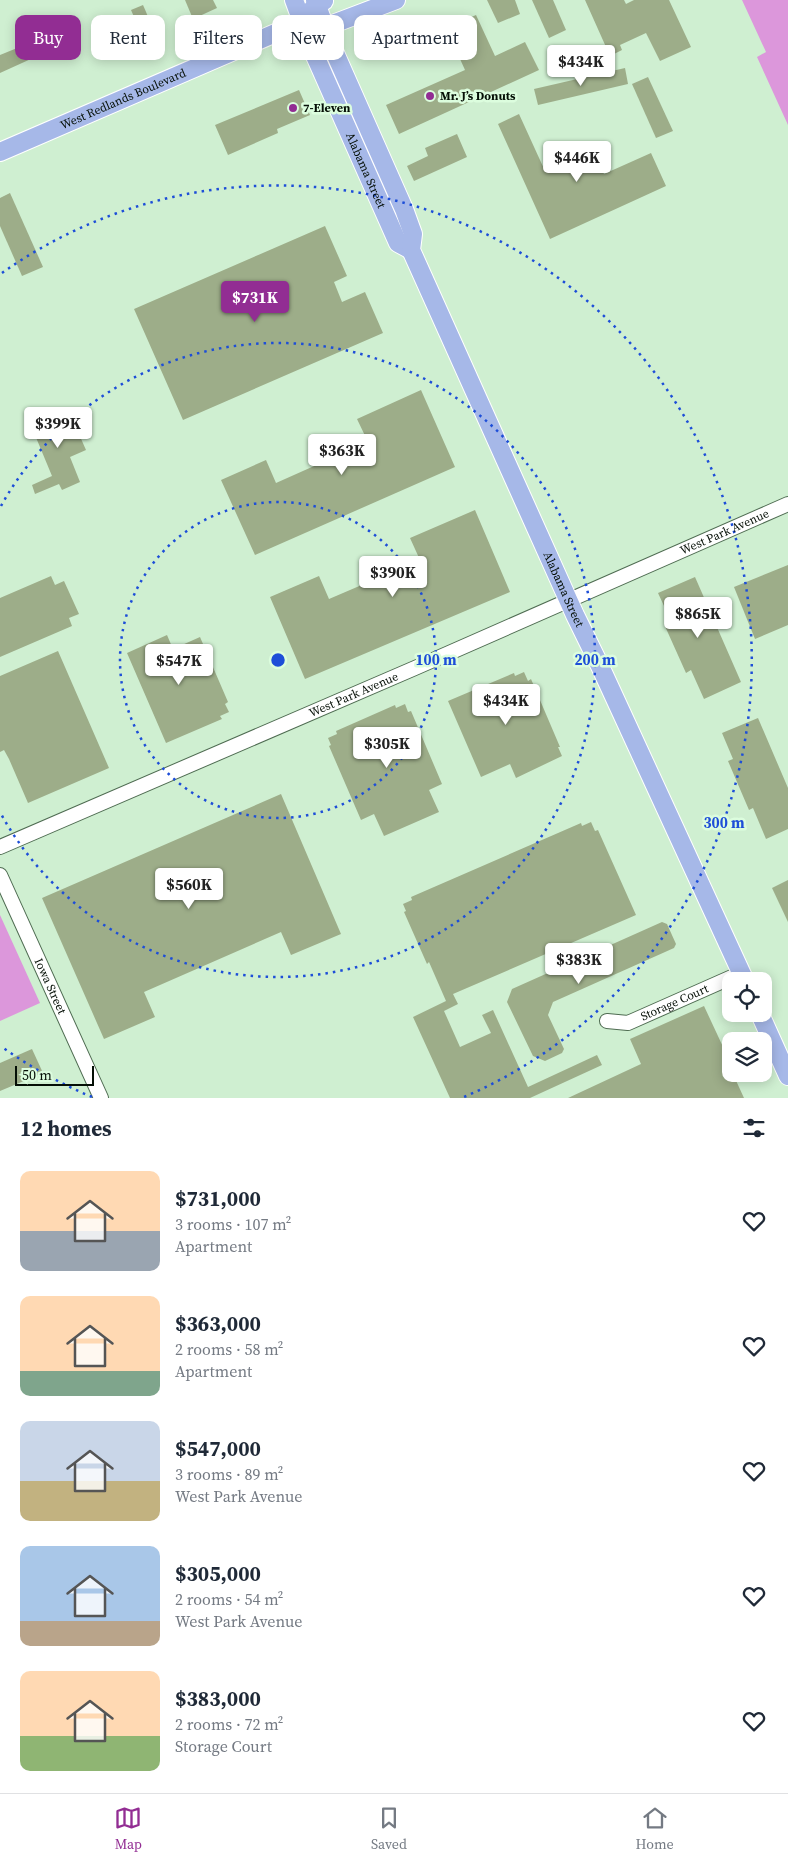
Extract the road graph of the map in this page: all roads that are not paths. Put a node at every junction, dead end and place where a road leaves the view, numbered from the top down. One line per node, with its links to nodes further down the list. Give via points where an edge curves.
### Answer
1 (294, 0): 4 (main road, Alabama Street)
2 (396, 0): 7 (main road)
3 (319, 2): 5 (main road, West Redlands Boulevard); 6 (main road, Alabama Street)
4 (299, 15)
5 (307, 15)
6 (322, 15)
7 (344, 20)
8 (272, 35): 11 (main road, West Redlands Boulevard)
9 (318, 60): 12 (main road, Alabama Street, via 398,243)
10 (339, 60): 12 (main road, Alabama Street, via 404,210 413,234)
11 (0, 152)
12 (411, 250): 14 (main road, Alabama Street)
13 (788, 504): 14 (street, West Park Avenue)
14 (568, 601): 15 (street, West Park Avenue); 17 (main road, Alabama Street)
15 (0, 847)
16 (0, 875): 22 (street, Iowa Street)
17 (741, 972)
18 (722, 985): 19 (street, Storage Court, via 628,1023)
19 (607, 1021)
20 (764, 1022): 21 (main road)
21 (788, 1076)
22 (101, 1098)

